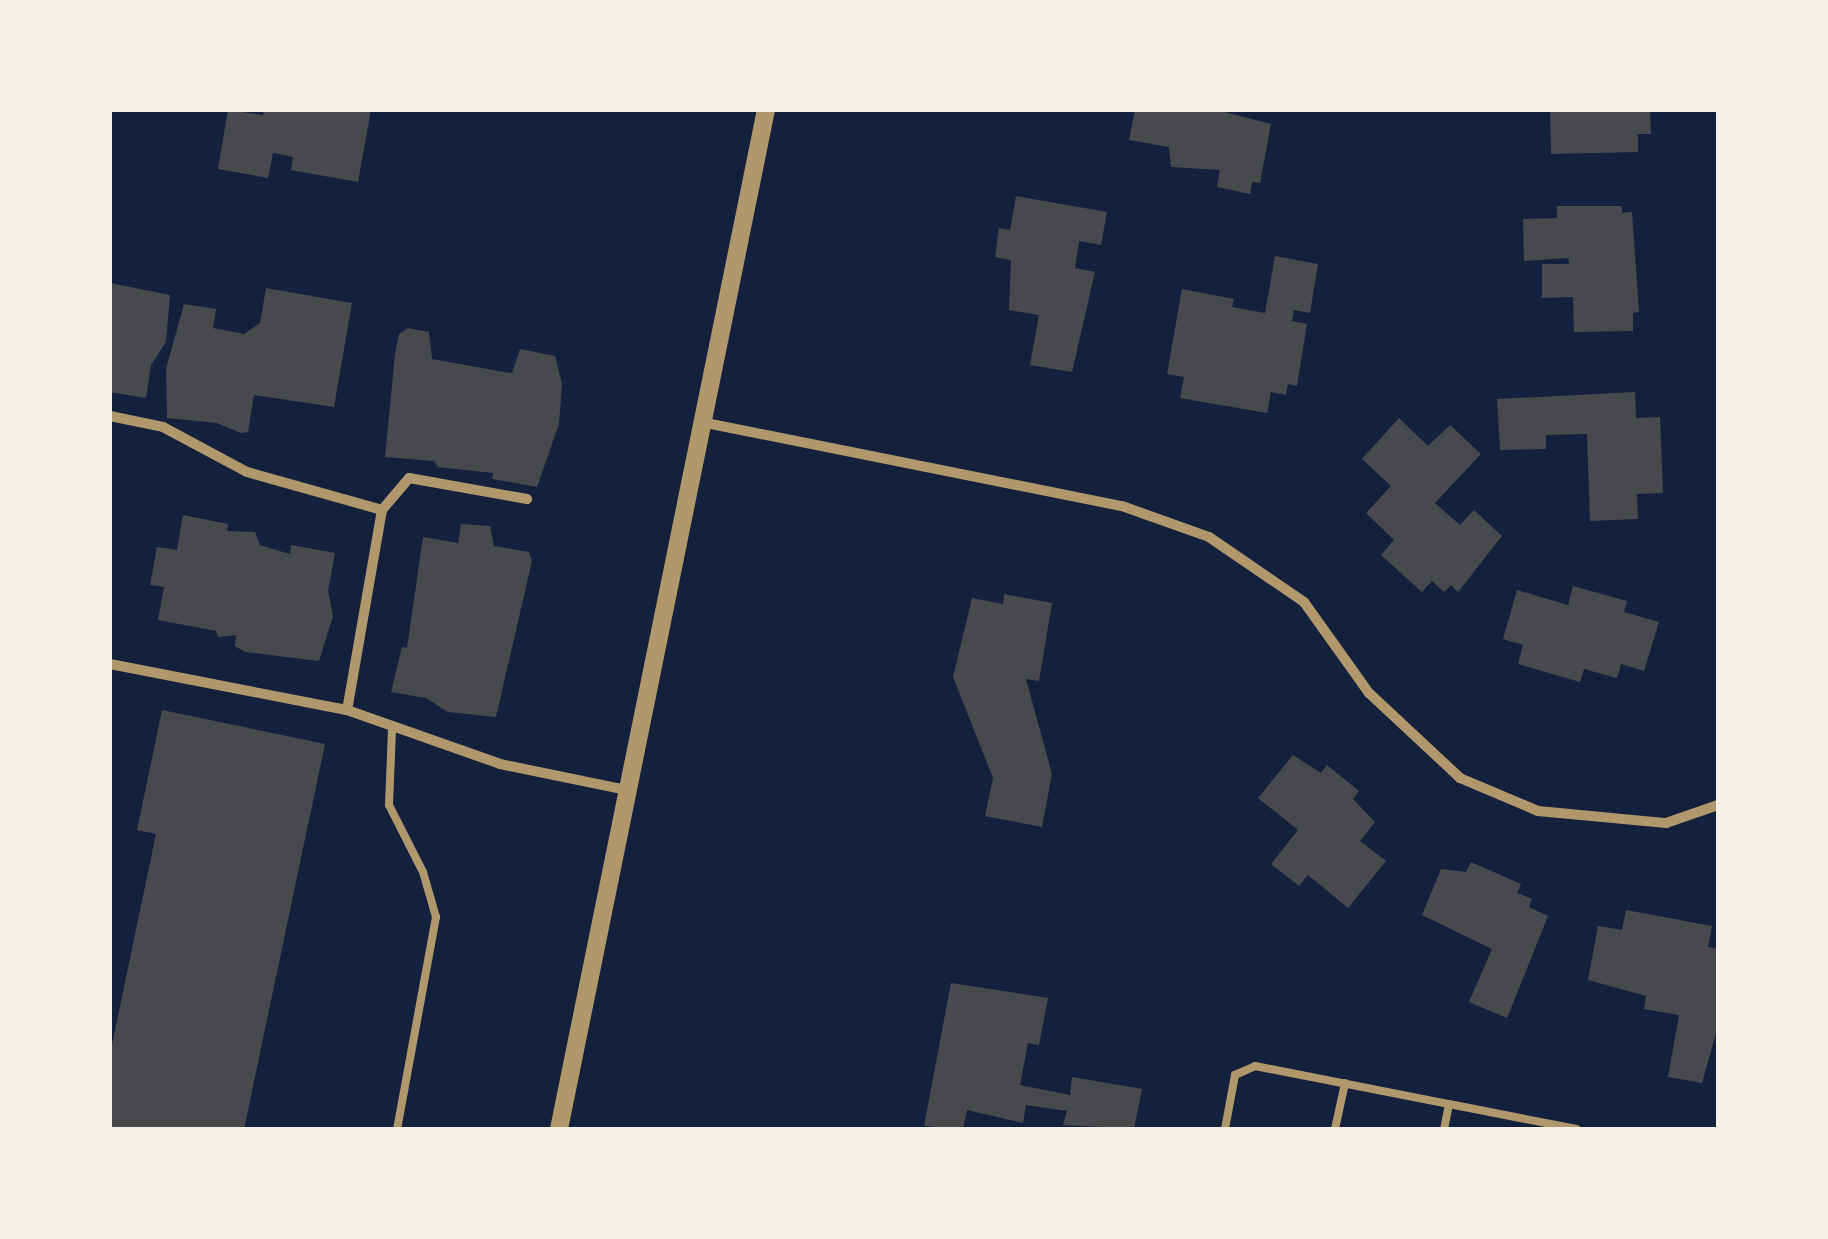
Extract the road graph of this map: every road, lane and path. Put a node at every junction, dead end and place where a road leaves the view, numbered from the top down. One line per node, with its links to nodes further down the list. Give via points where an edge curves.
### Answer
1 (766, 110): 3 (street)
2 (110, 416): 5 (street, via 163,427 247,472)
3 (701, 422): 9 (street); 10 (street, via 1122,506 1210,537 1304,602 1369,693 1460,778 1538,812 1666,823)
4 (528, 499): 5 (street, via 409,478)
5 (382, 510): 7 (street)
6 (110, 664): 7 (street)
7 (346, 710): 8 (street)
8 (392, 730): 9 (street, via 500,764); 13 (lane, via 390,805 436,916)
9 (627, 790): 14 (street)
10 (1718, 806)
11 (1344, 1084): 12 (lane); 15 (lane, via 1255,1066 1236,1075); 16 (lane)
12 (1449, 1104): 17 (lane); 18 (lane)
13 (397, 1129)
14 (560, 1129)
15 (1225, 1129)
16 (1335, 1129)
17 (1444, 1129)
18 (1577, 1129)

